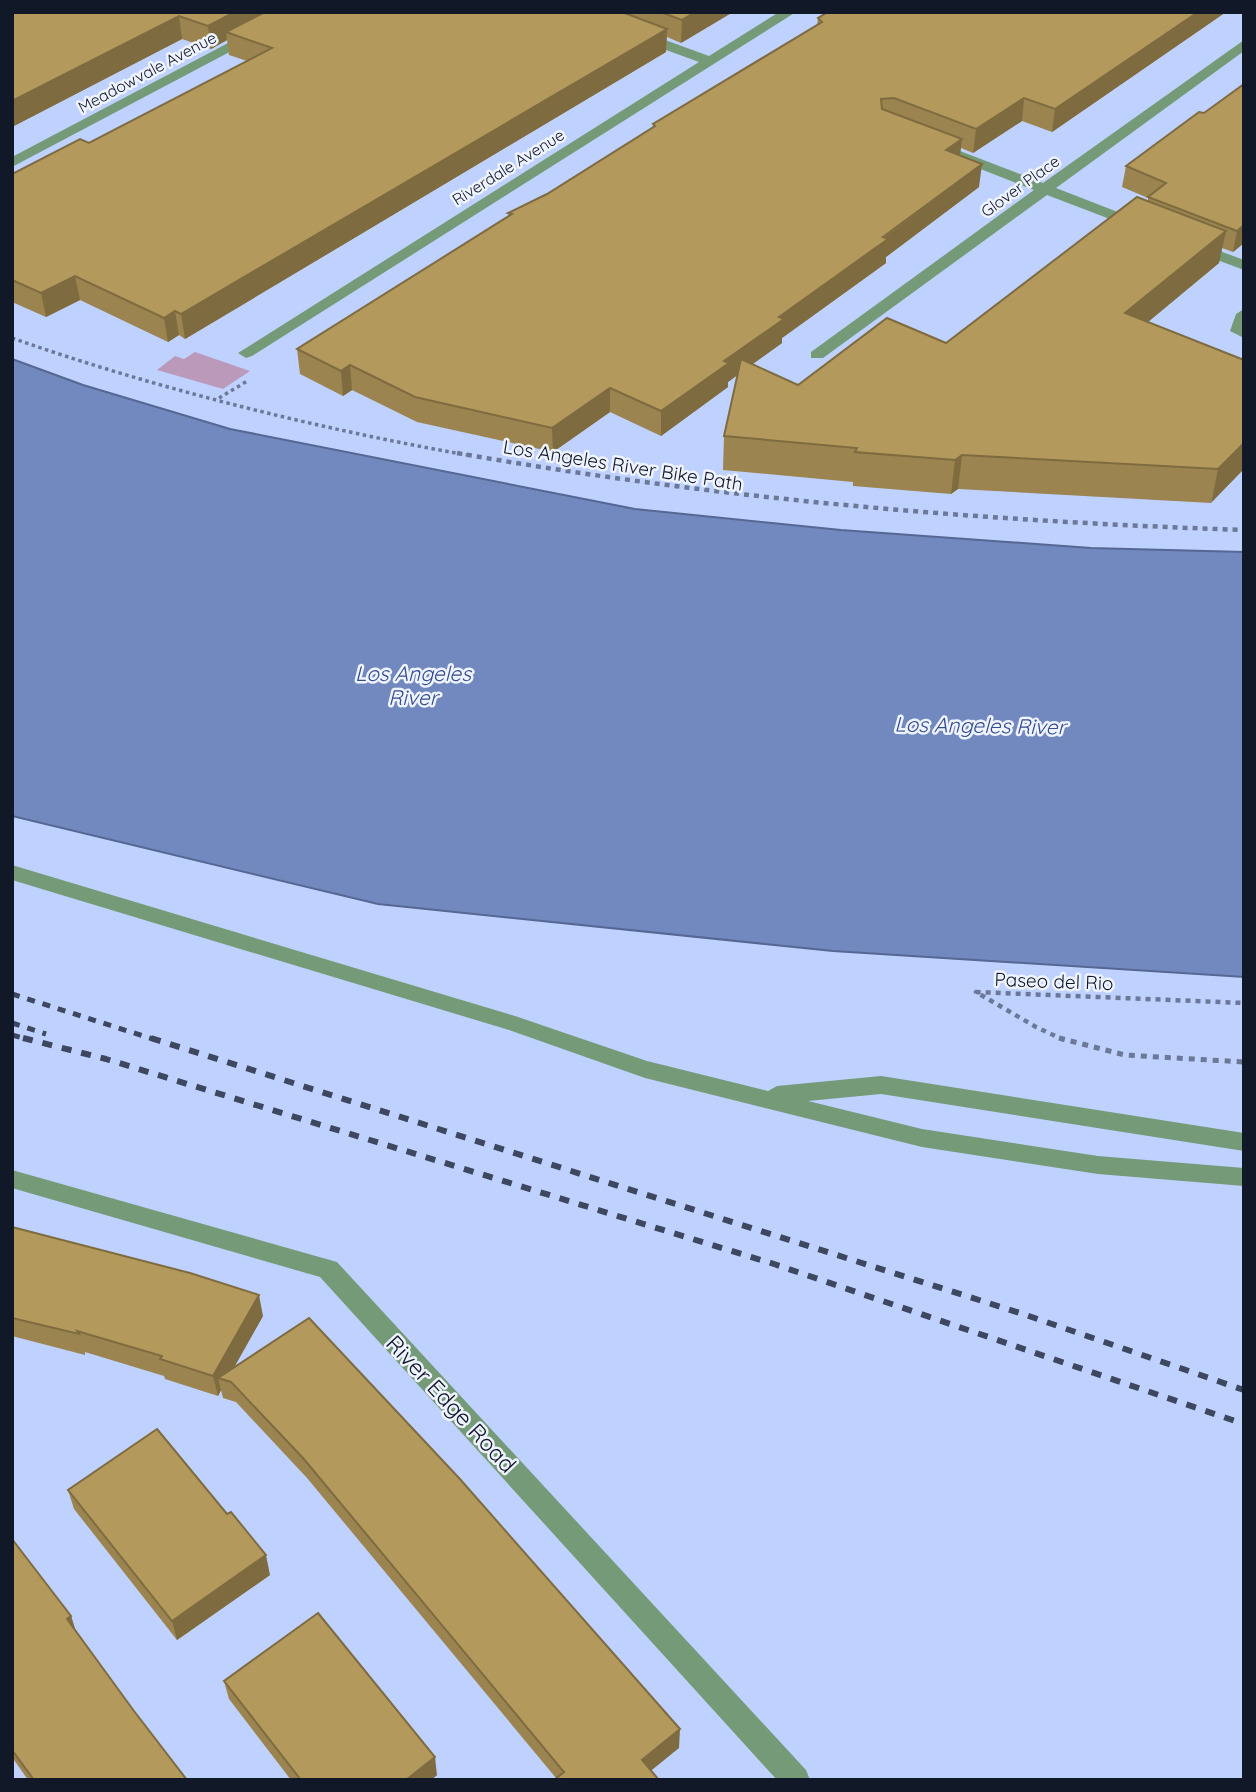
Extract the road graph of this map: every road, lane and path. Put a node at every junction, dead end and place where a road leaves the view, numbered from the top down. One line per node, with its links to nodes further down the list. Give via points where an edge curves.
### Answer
1 (298, 12): 7 (street, Meadowvale Avenue)
2 (789, 12): 5 (street, Riverdale Avenue)
3 (630, 32): 5 (street)
4 (1244, 44): 8 (street, Glover Place)
5 (708, 61): 15 (street, Riverdale Avenue)
6 (935, 146): 8 (street)
7 (12, 163)
8 (1045, 189): 9 (street); 16 (street, Glover Place)
9 (1157, 232)
10 (1182, 242): 11 (street)
11 (1244, 265)
12 (1244, 314): 13 (street, via 1238,331)
13 (1244, 333)
14 (12, 338): 17 (path, Los Angeles River Bike Path, via 307,421 566,473 700,493 876,510)
15 (246, 353)
16 (817, 355)
17 (1244, 530)
18 (12, 872): 21 (street, via 514,1024 645,1069)
19 (1244, 1003): 20 (path, Paseo del Rio, via 976,992 1055,1037 1091,1049)
20 (1244, 1062)
21 (761, 1097): 22 (street, via 880,1085); 23 (street, via 922,1138 1098,1166)
22 (1244, 1142)
23 (1244, 1177)
24 (12, 1179): 25 (street, River Edge Road, via 327,1269)
25 (796, 1780)

